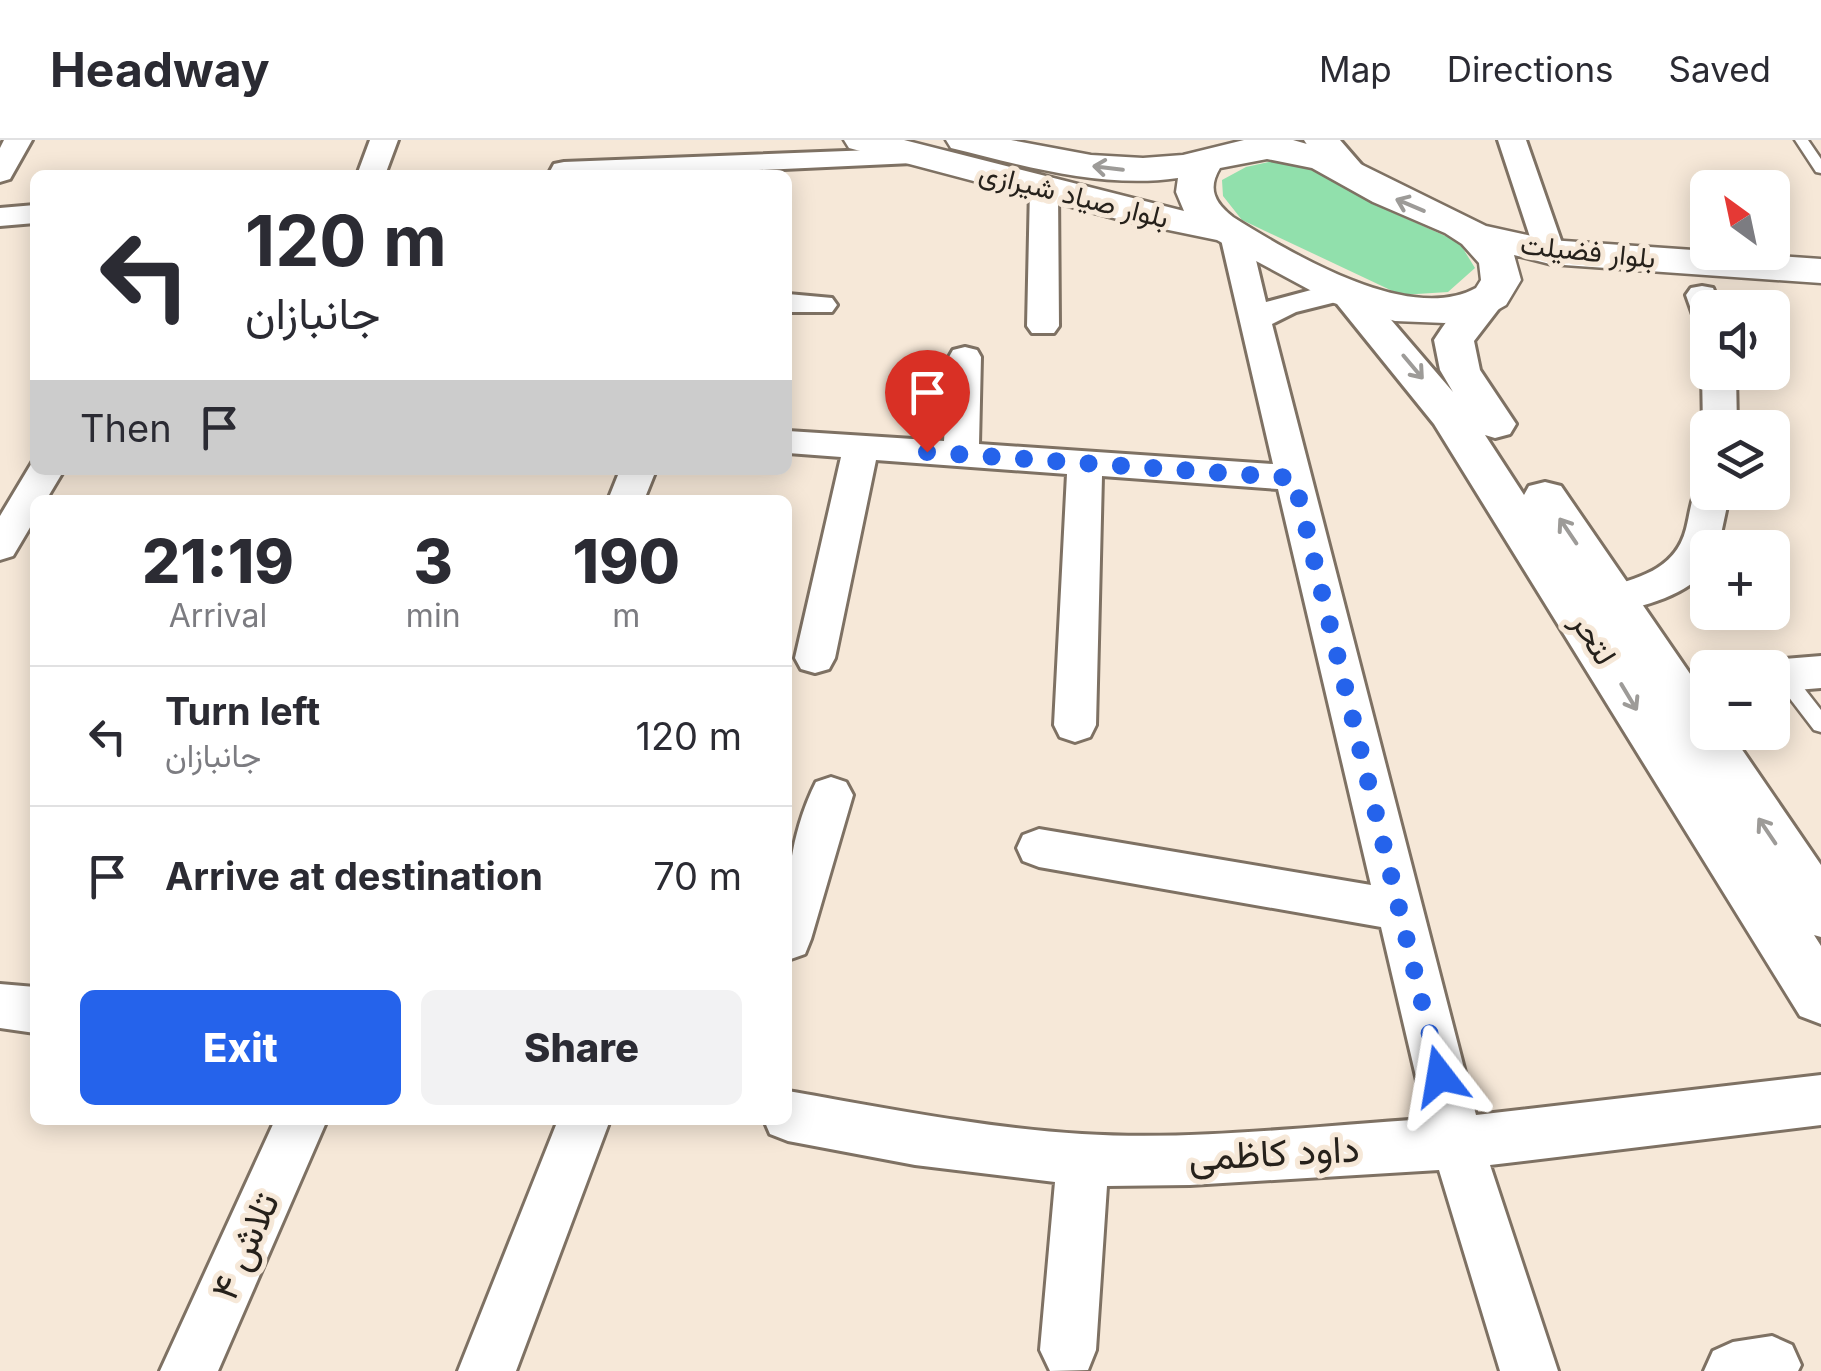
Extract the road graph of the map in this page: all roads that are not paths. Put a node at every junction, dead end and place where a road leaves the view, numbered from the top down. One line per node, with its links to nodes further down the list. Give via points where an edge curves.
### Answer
1 (18, 140): 15 (street)
2 (384, 140): 12 (street)
3 (862, 140): 10 (main road, بلوار صیاد شیرازی)
4 (964, 140): 8 (main road, بلوار صیاد شیرازی)
5 (1321, 140): 14 (street)
6 (1512, 140): 21 (street)
7 (1801, 140): 11 (lane)
8 (1024, 147): 9 (main road, بلوار صیاد شیرازی, one-way to 8, via 1115,169)
9 (1220, 153): 14 (main road, بلوار صیاد شیرازی, via 1282,148); 19 (main road, via 1193,180 1193,194)
10 (924, 156): 13 (street); 16 (main road, بلوار صیاد شیرازی)
11 (1821, 169)
12 (374, 170)
13 (608, 170)
14 (1348, 170): 20 (main road, بلوار فضیلت, one-way to 14)
15 (0, 173)
16 (1044, 188): 19 (main road, بلوار صیاد شیرازی); 31 (street)
17 (30, 214): 18 (street)
18 (0, 216)
19 (1232, 233): 23 (main road, بلوار فضیلت); 30 (street)
20 (1476, 236): 21 (main road, بلوار فضیلت); 24 (main road, via 1500,265 1501,280)
21 (1550, 252): 22 (main road, بلوار فضیلت)
22 (1821, 271)
23 (1345, 292): 24 (main road, بلوار فضیلت, via 1407,310 1445,311); 30 (street, via 1285,304); 53 (street, لتحر, one-way to 53, via 1450,415)
24 (1488, 299): 29 (main road, بلوار فضیلت, via 1578,287); 41 (street, لتحر, one-way to 24, via 1460,370 1454,340)
25 (792, 303): 28 (street)
26 (1821, 303): 27 (main road, بلوار فضیلت)
27 (1790, 304)
28 (821, 305)
29 (1690, 305)
30 (1255, 320): 37 (street)
31 (1044, 326)
32 (965, 358): 35 (street)
33 (792, 442): 34 (street)
34 (861, 447): 35 (street); 42 (street)
35 (960, 454): 36 (street)
36 (1085, 463): 37 (street); 46 (street)
37 (1294, 478): 50 (street)
38 (30, 497): 40 (street)
39 (1708, 510): 41 (street, via 1699,556 1668,584)
40 (0, 547)
41 (1614, 599): 44 (street, لتحر)
42 (815, 658)
43 (1792, 674): 45 (lane)
44 (1690, 690)
45 (1821, 724)
46 (1075, 726)
47 (1726, 750): 51 (street, لتحر, one-way to 47)
48 (831, 795): 52 (street)
49 (1038, 848): 50 (street)
50 (1399, 910): 60 (street)
51 (1821, 912)
52 (792, 926)
53 (1821, 998)
54 (0, 1006): 55 (street)
55 (30, 1009)
56 (1821, 1100): 60 (street, داود کاظمی)
57 (792, 1117): 61 (street, داود کاظمی)
58 (299, 1125): 63 (street, تلاش ۴)
59 (582, 1125): 64 (street)
60 (1457, 1144): 61 (street, داود کاظمی); 65 (street)
61 (1083, 1160): 62 (street)
62 (1068, 1350)
63 (189, 1371)
64 (486, 1371)
65 (1529, 1371)

